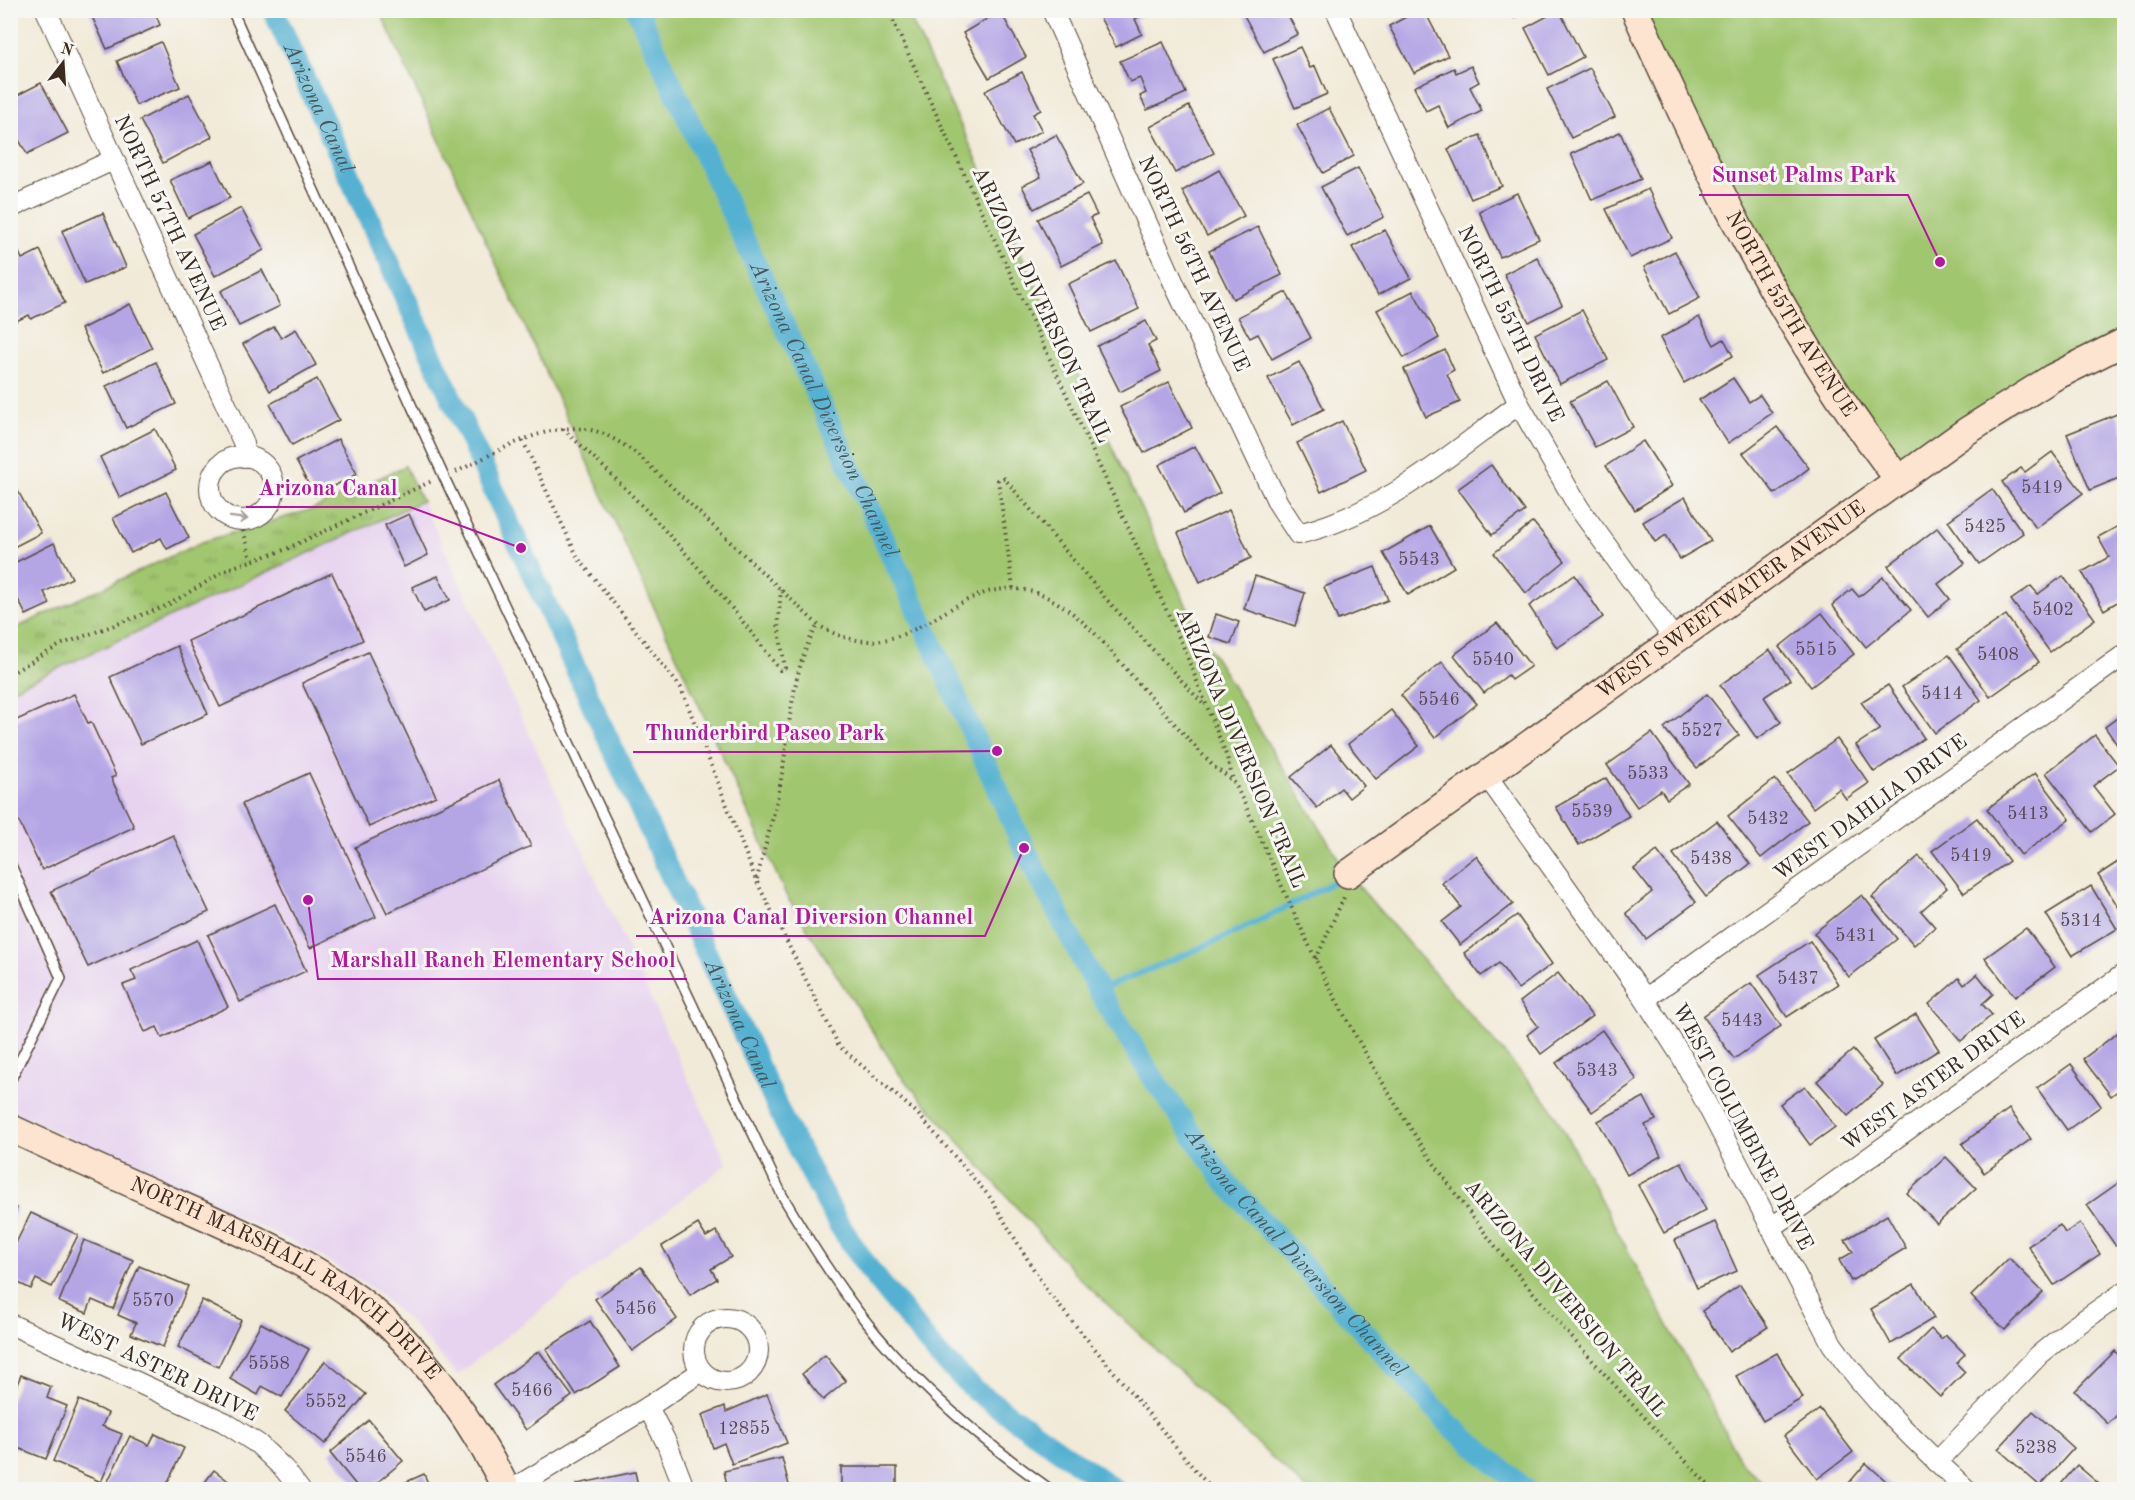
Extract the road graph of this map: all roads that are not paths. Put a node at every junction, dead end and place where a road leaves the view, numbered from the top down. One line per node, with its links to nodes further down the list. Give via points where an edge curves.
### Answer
1 (46, 10): 6 (street, NORTH 57TH AVENUE)
2 (232, 10): 30 (lane, via 782,1195 822,1261 908,1370)
3 (1052, 10): 9 (street, NORTH 56TH AVENUE, via 1176,288 1278,502 1298,534 1329,526 1385,501)
4 (1336, 10): 9 (street, NORTH 55TH DRIVE)
5 (1635, 10): 11 (street, NORTH 55TH AVENUE, via 1735,225 1836,395)
6 (113, 160): 7 (street); 10 (street, NORTH 57TH AVENUE, via 244,444)
7 (10, 208)
8 (2124, 342): 11 (street, WEST SWEETWATER AVENUE, via 2015,400)
9 (1519, 404): 12 (street, NORTH 55TH DRIVE, via 1579,508)
10 (244, 457): 10 (street, one-way to 10, via 224,461 210,484 215,506 240,519 258,516 273,494 271,474 264,465)
11 (1899, 480): 12 (street, WEST SWEETWATER AVENUE)
12 (1675, 640): 14 (street, WEST SWEETWATER AVENUE)
13 (2124, 655): 18 (street, WEST DAHLIA DRIVE)
14 (1487, 776): 16 (street, WEST SWEETWATER AVENUE); 18 (street, WEST COLUMBINE DRIVE)
15 (10, 863): 19 (lane, via 61,978)
16 (1352, 871)
17 (2124, 974): 21 (street, WEST ASTER DRIVE)
18 (1645, 999): 21 (street, WEST COLUMBINE DRIVE, via 1682,1057)
19 (10, 1081)
20 (10, 1128): 28 (street, NORTH MARSHALL RANCH DRIVE, via 268,1245 348,1293 387,1323 430,1370 461,1409)
21 (1771, 1228): 26 (street, WEST COLUMBINE DRIVE, via 1843,1360 1896,1423)
22 (2124, 1292): 26 (street, via 2039,1355)
23 (10, 1324): 27 (street, WEST ASTER DRIVE, via 224,1422 258,1444)
24 (702, 1371): 25 (street)
25 (648, 1407): 28 (street); 29 (street)
26 (1937, 1462): 31 (street, WEST COLUMBINE DRIVE)
27 (300, 1490)
28 (509, 1490)
29 (685, 1490)
30 (1051, 1490)
31 (1966, 1490)

